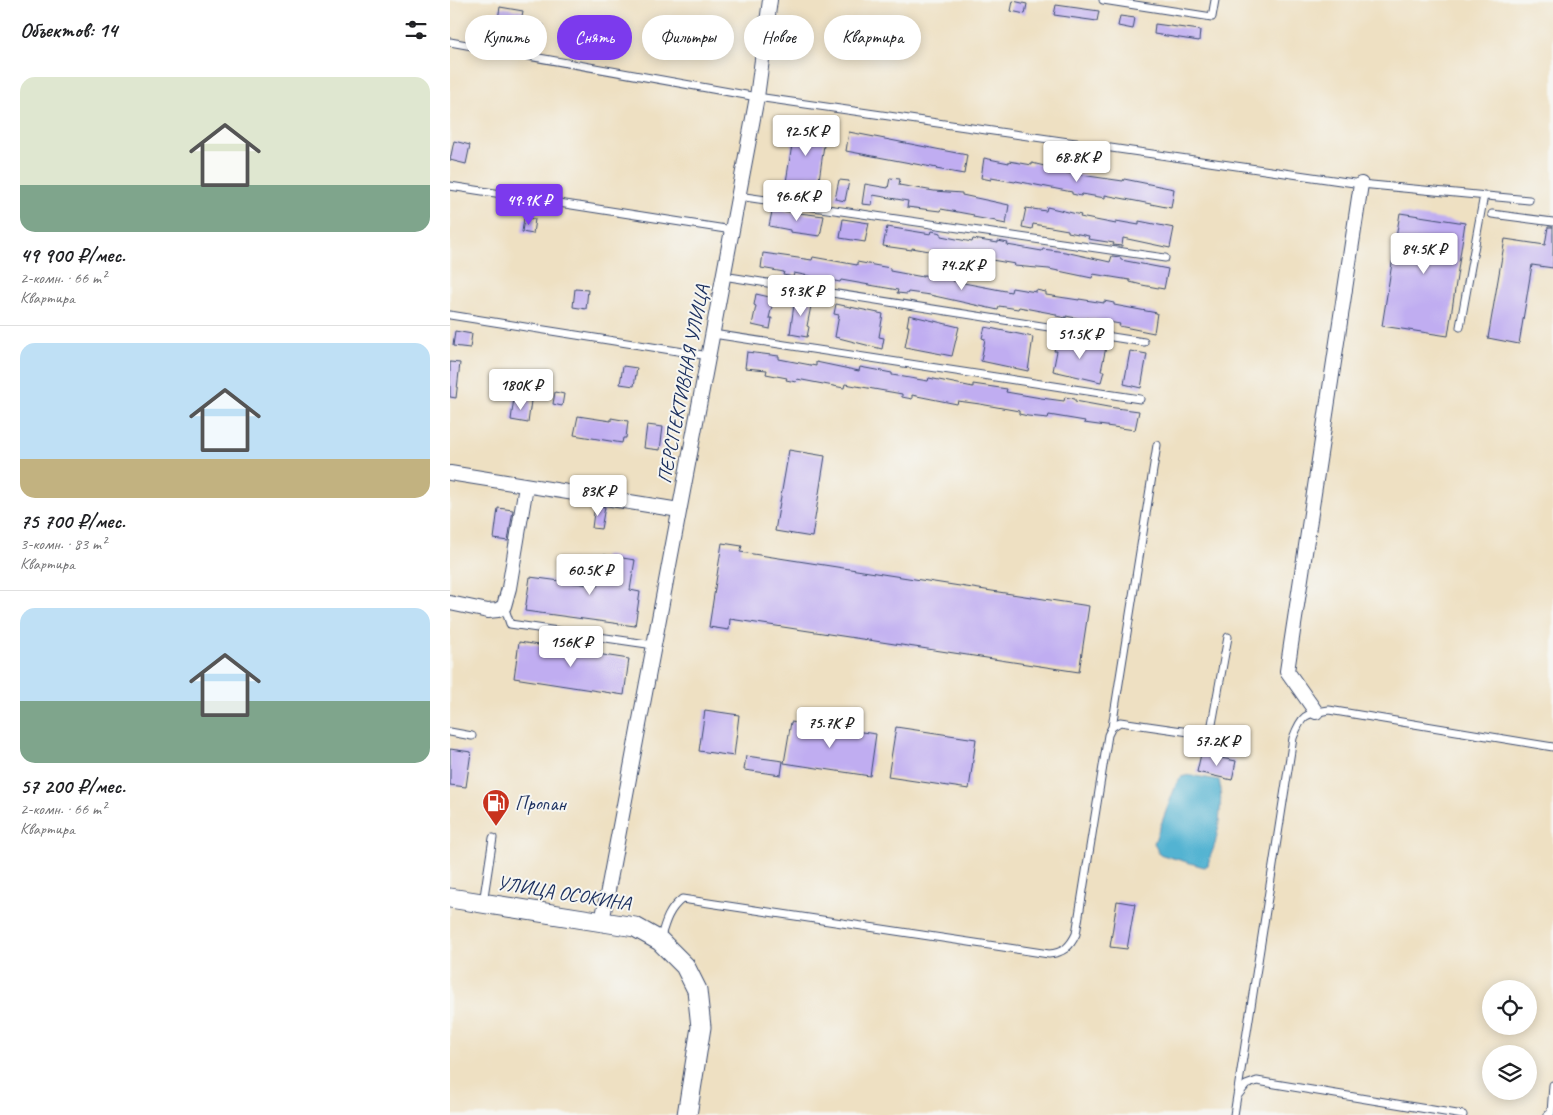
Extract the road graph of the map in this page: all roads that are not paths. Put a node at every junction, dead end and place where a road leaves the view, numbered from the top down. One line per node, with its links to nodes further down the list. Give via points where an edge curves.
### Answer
1 (770, 0): 5 (street, ПЕРСПЕКТИВНАЯ УЛИЦА)
2 (1103, 0): 3 (lane, via 1212,18)
3 (1216, 0)
4 (450, 42): 5 (lane)
5 (757, 97): 6 (lane); 9 (street, ПЕРСПЕКТИВНАЯ УЛИЦА)
6 (1361, 184): 8 (lane); 30 (street, via 1287,671)
7 (450, 186): 13 (lane)
8 (1484, 195): 10 (lane); 17 (lane)
9 (738, 196): 13 (street, ПЕРСПЕКТИВНАЯ УЛИЦА); 14 (lane)
10 (1529, 200)
11 (1492, 214): 12 (lane)
12 (1553, 222)
13 (732, 230): 15 (street, ПЕРСПЕКТИВНАЯ УЛИЦА)
14 (1165, 258)
15 (724, 276): 18 (street, ПЕРСПЕКТИВНАЯ УЛИЦА); 19 (lane)
16 (450, 315): 20 (lane)
17 (1460, 327)
18 (712, 334): 20 (street, ПЕРСПЕКТИВНАЯ УЛИЦА); 21 (lane)
19 (1144, 342)
20 (708, 356): 25 (street, ПЕРСПЕКТИВНАЯ УЛИЦА)
21 (1140, 399)
22 (1157, 445): 31 (lane)
23 (450, 474): 24 (street)
24 (526, 486): 25 (street); 27 (street)
25 (680, 510): 29 (street, ПЕРСПЕКТИВНАЯ УЛИЦА)
26 (450, 603): 27 (street, via 488,610)
27 (504, 606): 29 (lane, via 510,624)
28 (1228, 637): 31 (lane, via 1210,735 1120,722)
29 (654, 645): 38 (street, ПЕРСПЕКТИВНАЯ УЛИЦА)
30 (1316, 712): 34 (lane, via 1329,710); 41 (lane, via 1300,721 1293,738)
31 (1112, 727): 39 (lane, via 1108,735 1076,934 1072,943 1062,951 1049,954 682,898 667,916)
32 (450, 732): 33 (lane)
33 (472, 736)
34 (1553, 747)
35 (493, 838): 37 (lane)
36 (450, 898): 37 (main road, УЛИЦА ОСОКИНА)
37 (483, 903): 38 (main road, УЛИЦА ОСОКИНА)
38 (602, 922): 39 (main road, УЛИЦА ОСОКИНА, via 635,927)
39 (660, 941): 42 (main road, УЛИЦА ОСОКИНА, via 685,966 697,990 701,1027)
40 (1553, 1085): 45 (lane, via 1551,1113)
41 (1238, 1096): 43 (lane); 44 (lane, via 1246,1085 1257,1081)
42 (687, 1115)
43 (1234, 1115)
44 (1463, 1115)
45 (1548, 1115)

